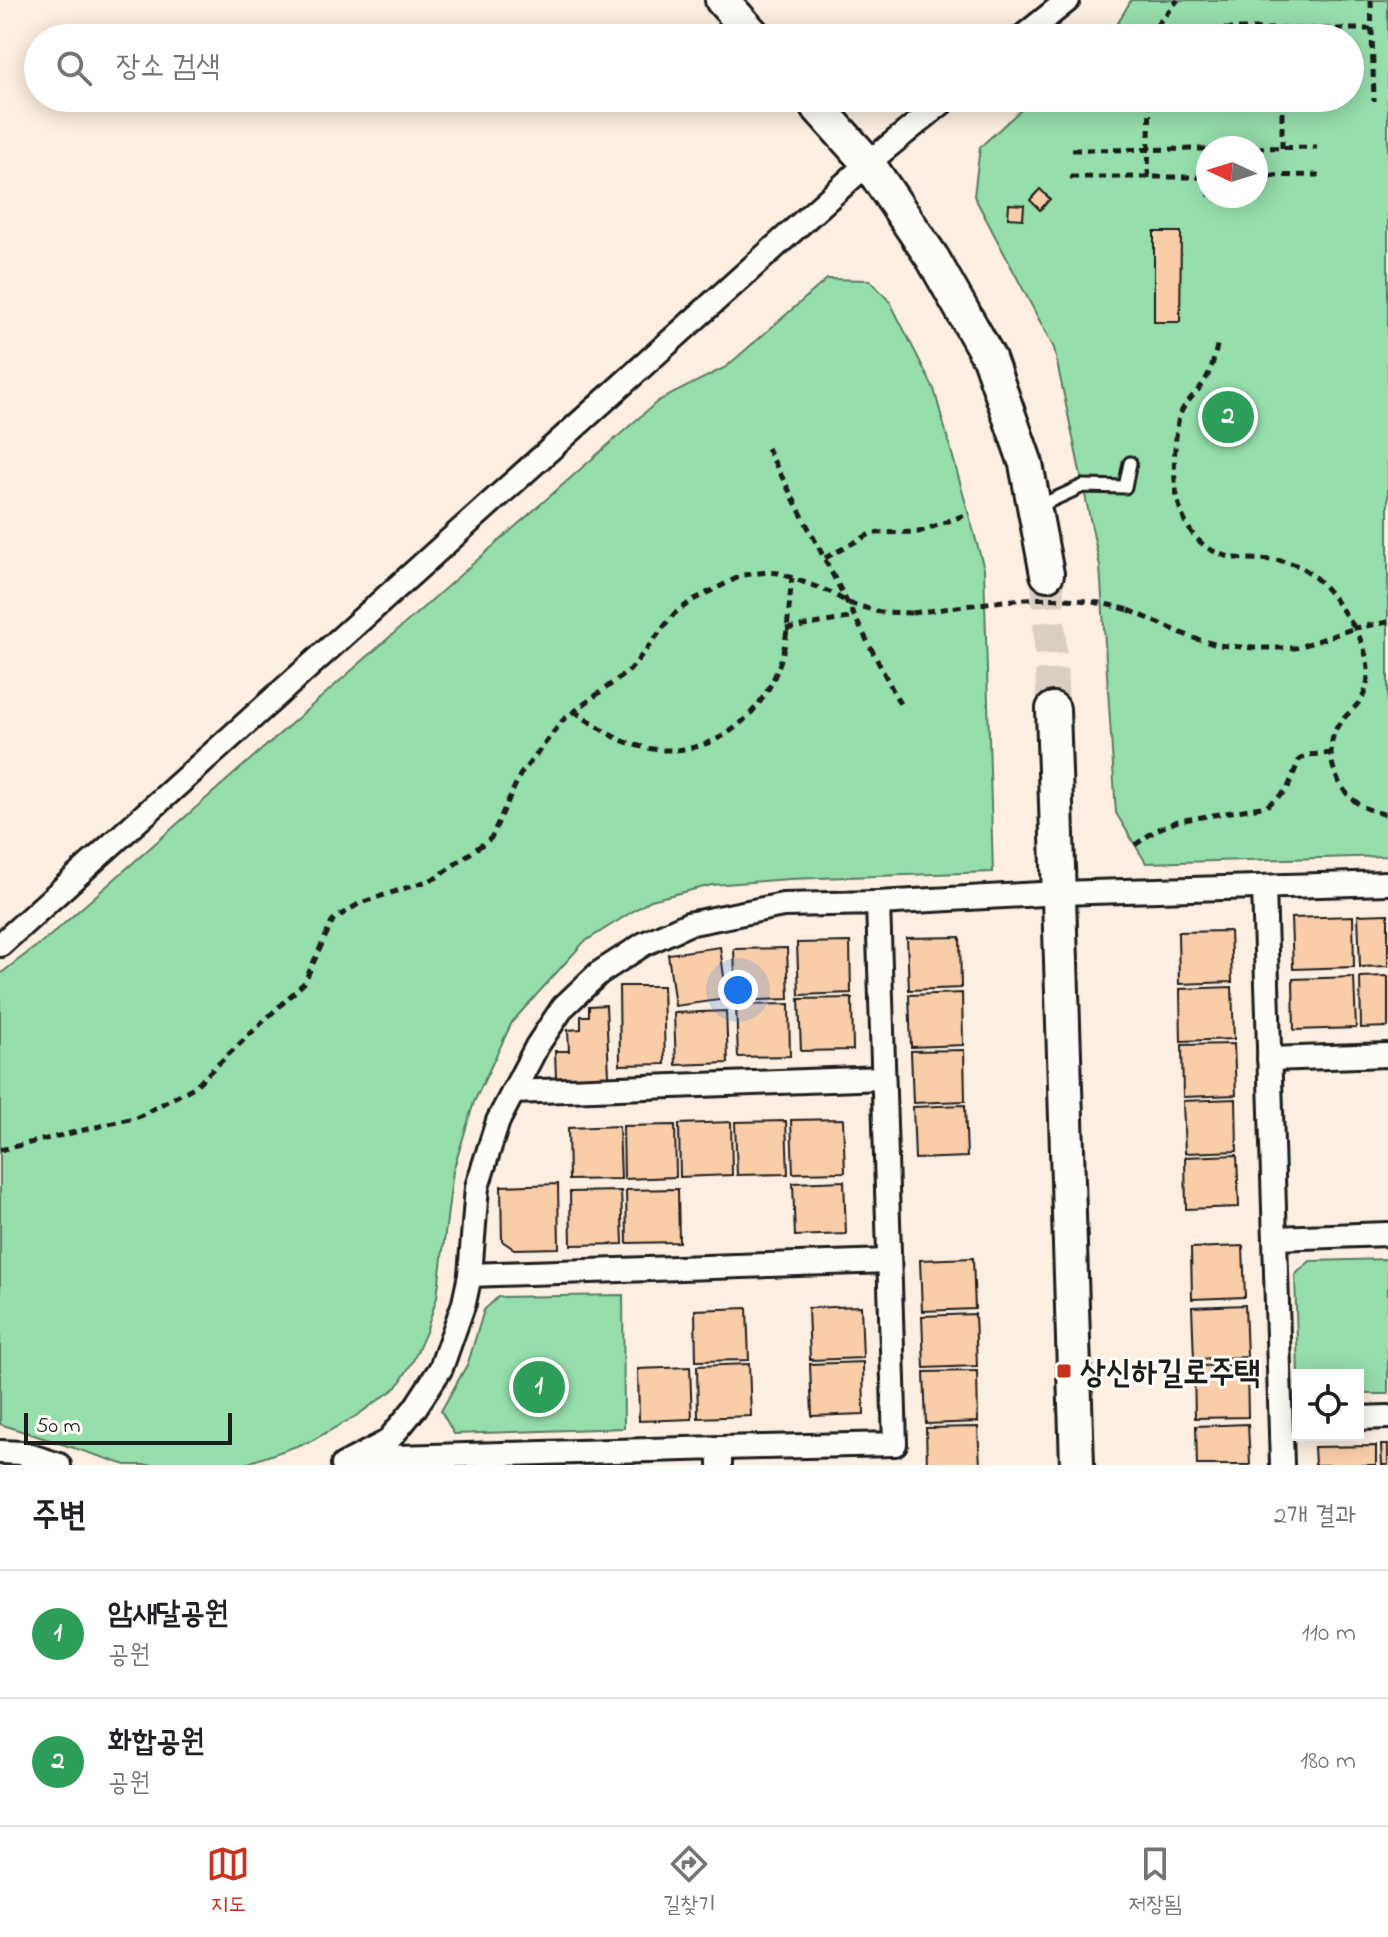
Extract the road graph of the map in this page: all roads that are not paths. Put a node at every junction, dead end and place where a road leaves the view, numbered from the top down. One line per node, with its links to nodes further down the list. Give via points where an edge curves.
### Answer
1 (722, 0): 3 (street)
2 (1068, 0): 4 (street)
3 (743, 24)
4 (1038, 24)
5 (822, 112): 7 (street)
6 (931, 112): 7 (street)
7 (868, 163): 9 (street, via 933,259 989,358 1026,464); 16 (street)
8 (1130, 463): 9 (lane, via 1125,487 1083,486)
9 (1035, 508): 10 (street)
10 (1047, 574)
11 (1053, 709): 14 (street)
12 (1388, 883): 13 (street)
13 (1264, 887): 14 (street); 18 (street)
14 (1059, 893): 15 (street); 32 (street)
15 (878, 903): 19 (street); 20 (street, via 783,905 738,912 688,924 644,944 599,973 563,1007)
16 (0, 945)
17 (1388, 1055): 18 (street)
18 (1269, 1059): 22 (street)
19 (883, 1078): 20 (street); 23 (street)
20 (513, 1092): 24 (street, via 477,1187)
21 (1388, 1234): 22 (street)
22 (1275, 1238): 27 (street)
23 (889, 1261): 24 (street); 29 (street, via 895,1444)
24 (470, 1275): 30 (street, via 441,1368 387,1442)
25 (1388, 1417): 26 (street)
26 (1364, 1418)
27 (1289, 1420): 33 (street)
28 (0, 1452): 31 (street)
29 (720, 1456): 30 (street)
30 (350, 1462)
31 (59, 1465)
32 (1077, 1465)
33 (1282, 1465)

